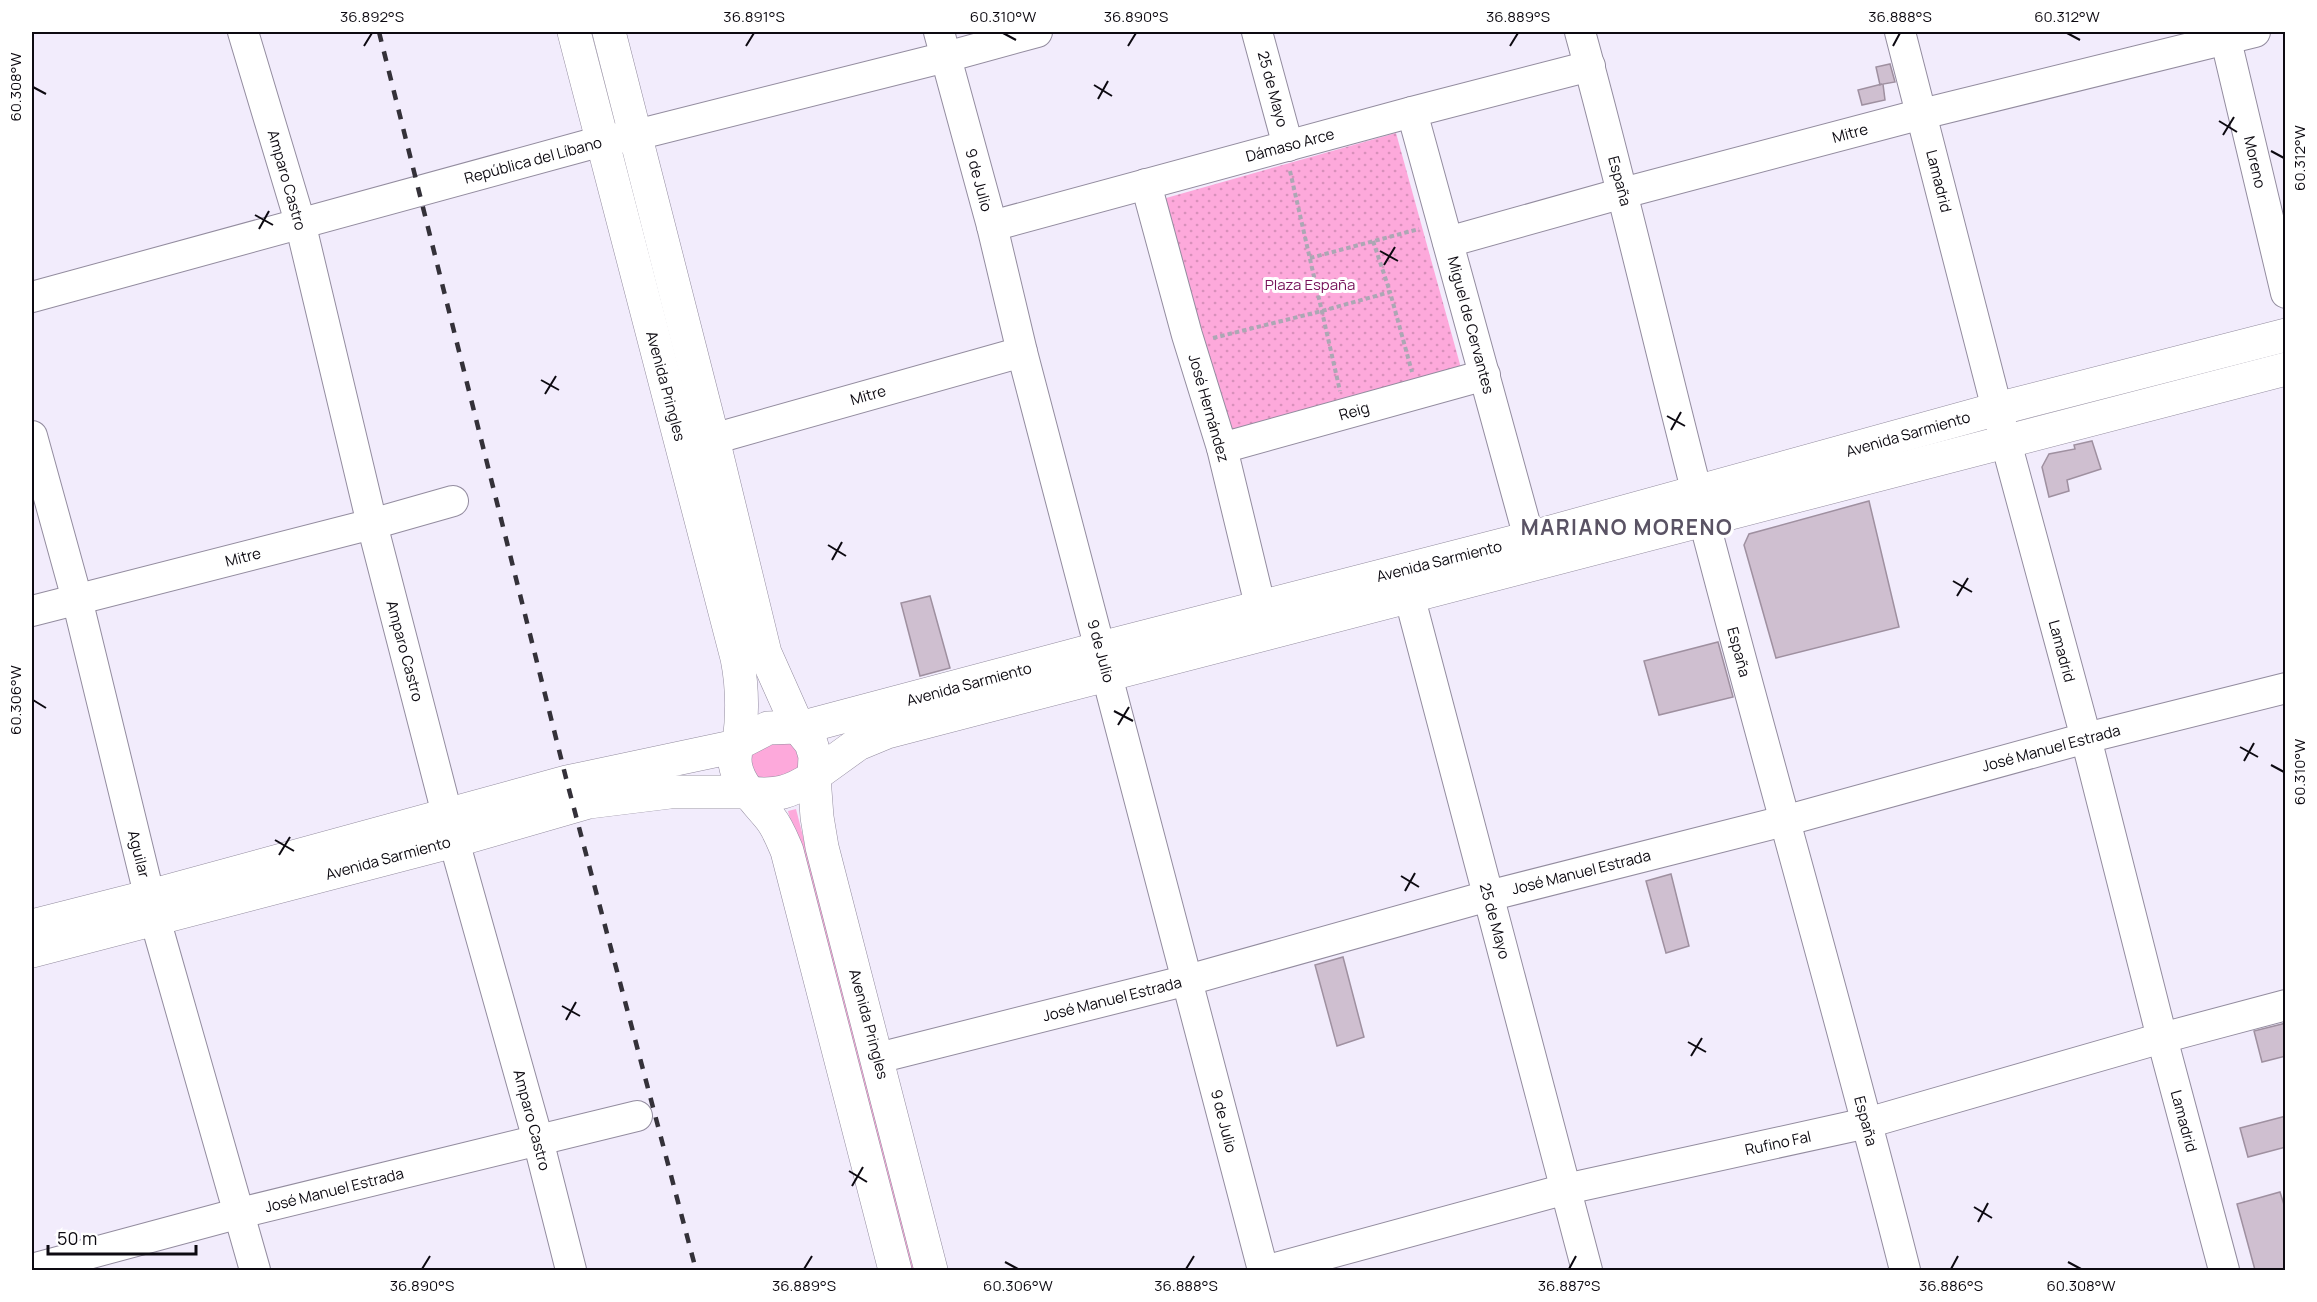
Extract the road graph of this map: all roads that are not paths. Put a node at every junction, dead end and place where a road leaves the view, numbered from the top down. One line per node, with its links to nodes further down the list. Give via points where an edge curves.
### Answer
1 (243, 32): 19 (street, Amparo Castro)
2 (574, 32): 15 (main road, Avenida Pringles)
3 (609, 32): 14 (main road)
4 (1037, 32): 10 (street, República del Líbano)
5 (1257, 32): 16 (street, 25 de Mayo)
6 (1580, 32): 11 (street, España)
7 (1900, 32): 13 (street, Lamadrid)
8 (2255, 32): 9 (street, Mitre)
9 (2225, 35): 13 (street, Mitre); 22 (street, Moreno)
10 (943, 44): 14 (street, República del Líbano); 20 (street, 9 de Julio)
11 (1590, 66): 12 (street, Dámaso Arce); 18 (street, España)
12 (1412, 112): 16 (street, Dámaso Arce); 21 (street, Miguel de Cervantes)
13 (1922, 114): 18 (street, Mitre); 28 (street, Lamadrid)
14 (636, 135): 15 (street, República del Líbano); 30 (main road)
15 (602, 141): 19 (street, República del Líbano); 45 (main road, Avenida Pringles, via 737,658 743,711)
16 (1288, 155): 17 (street, Dámaso Arce)
17 (1146, 184): 20 (street, Dámaso Arce); 32 (street, José Hernández)
18 (1623, 193): 21 (street, Mitre); 34 (street, España)
19 (300, 222): 23 (street, República del Líbano); 35 (street, Amparo Castro)
20 (992, 226): 25 (street, 9 de Julio)
21 (1448, 242): 27 (street, Miguel de Cervantes)
22 (2286, 293)
23 (32, 297)
24 (2286, 335): 28 (main road, Avenida Sarmiento)
25 (1022, 352): 30 (street, Mitre); 41 (street, 9 de Julio)
26 (2286, 369): 31 (main road, Avenida Sarmiento)
27 (1485, 375): 32 (street, Reig); 36 (street, Miguel de Cervantes)
28 (1997, 409): 31 (street, Lamadrid); 34 (main road, Avenida Sarmiento)
29 (32, 436): 38 (street, Aguilar)
30 (714, 439): 43 (main road, via 765,653)
31 (2006, 441): 34 (main road, Avenida Sarmiento); 44 (street, Lamadrid)
32 (1222, 448): 40 (street, José Hernández)
33 (453, 501): 35 (street, Mitre)
34 (1701, 506): 36 (main road, Avenida Sarmiento); 37 (main road, Avenida Sarmiento); 48 (street, España)
35 (372, 524): 38 (street, Mitre); 49 (street, Amparo Castro)
36 (1529, 538): 37 (main road, Avenida Sarmiento)
37 (1404, 584): 40 (main road, Avenida Sarmiento); 50 (street, 25 de Mayo)
38 (77, 599): 39 (street, Mitre); 51 (street, Aguilar)
39 (32, 611)
40 (1263, 620): 41 (main road, Avenida Sarmiento)
41 (1104, 662): 43 (main road, Avenida Sarmiento); 46 (main road, Avenida Sarmiento, via 886,732 858,744); 54 (street, 9 de Julio)
42 (2286, 688): 44 (street, José Manuel Estrada)
43 (799, 728): 45 (main road, via 768,728); 46 (main road, via 811,742)
44 (2086, 738): 48 (street, José Manuel Estrada); 56 (street, Lamadrid)
45 (738, 745): 47 (main road, via 735,761); 49 (main road, Avenida Sarmiento, via 567,782)
46 (815, 776): 47 (main road, via 786,792); 57 (main road, Avenida Pringles, via 822,847)
47 (748, 792): 49 (main road, Avenida Sarmiento, via 670,792); 66 (main road, via 771,819 787,851)
48 (1784, 821): 50 (street, José Manuel Estrada); 59 (street, España)
49 (451, 827): 51 (main road, Avenida Sarmiento); 60 (street, Amparo Castro)
50 (1488, 896): 54 (street, José Manuel Estrada); 61 (street, 25 de Mayo)
51 (152, 907): 52 (main road, Avenida Sarmiento); 53 (main road, Avenida Sarmiento); 62 (street, Aguilar)
52 (32, 926)
53 (32, 951)
54 (1188, 980): 57 (street, José Manuel Estrada); 68 (street, 9 de Julio)
55 (2286, 1005): 56 (street, Rufino Fal)
56 (2162, 1038): 59 (street, Rufino Fal); 72 (street, Lamadrid)
57 (878, 1058): 67 (main road, Avenida Pringles)
58 (637, 1116): 60 (street, José Manuel Estrada)
59 (1868, 1123): 61 (street, Rufino Fal); 71 (street, España)
60 (538, 1140): 62 (street, José Manuel Estrada); 65 (street, Amparo Castro)
61 (1566, 1189): 69 (street, Rufino Fal); 70 (street, 25 de Mayo)
62 (240, 1213): 63 (street, José Manuel Estrada); 64 (street, Aguilar)
63 (32, 1269)
64 (255, 1270)
65 (571, 1270)
66 (895, 1270)
67 (932, 1270)
68 (1263, 1270)
69 (1268, 1270)
70 (1587, 1270)
71 (1905, 1270)
72 (2224, 1270)

